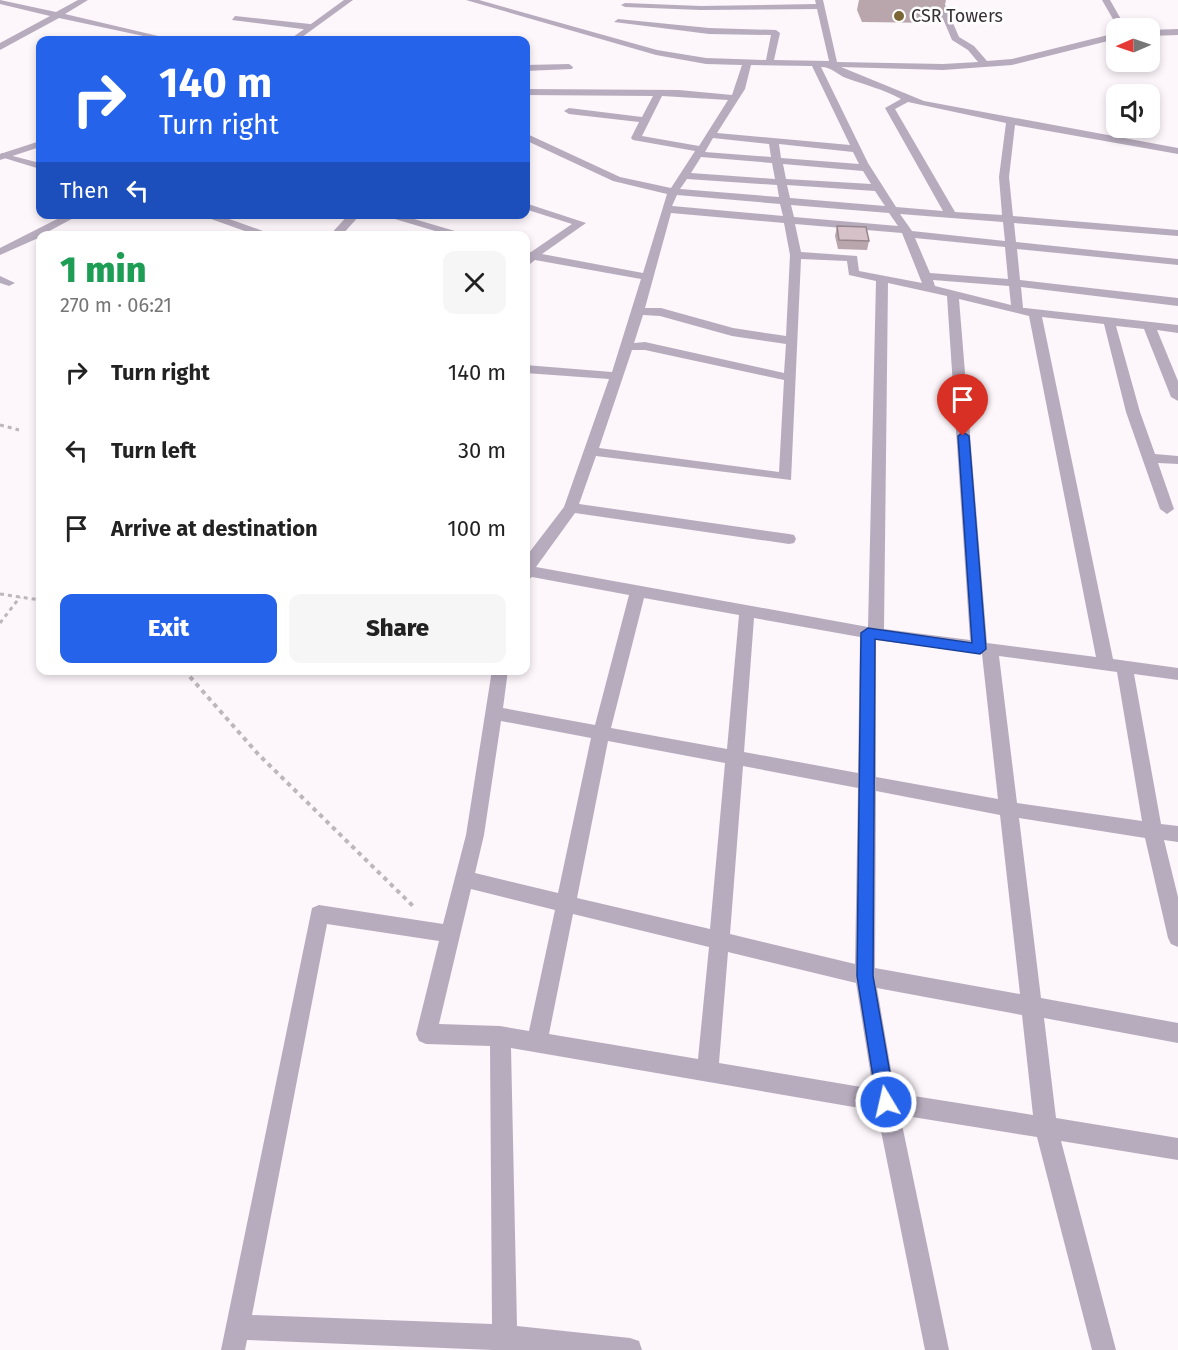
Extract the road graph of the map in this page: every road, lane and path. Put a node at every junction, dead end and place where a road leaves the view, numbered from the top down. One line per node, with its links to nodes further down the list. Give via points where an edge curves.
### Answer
1 (84, 0): 9 (street)
2 (349, 0): 14 (street)
3 (470, 0): 19 (street)
4 (939, 0): 25 (street, via 955,38)
5 (1106, 0): 11 (street)
6 (0, 2): 9 (street)
7 (626, 3): 12 (street); 13 (street)
8 (819, 3): 12 (street); 27 (street)
9 (57, 15): 17 (street); 22 (street)
10 (236, 18): 14 (street)
11 (1116, 18)
12 (705, 19): 13 (street); 21 (street); 24 (street, via 776,33)
13 (618, 22): 19 (street)
14 (310, 27): 18 (street)
15 (1178, 32): 16 (street)
16 (1160, 33)
17 (153, 36)
18 (298, 36)
19 (610, 38): 23 (street, via 656,52)
20 (1106, 38): 25 (street, via 1012,62)
21 (704, 43)
22 (0, 47)
23 (747, 63): 24 (street); 32 (street)
24 (769, 64): 26 (street)
25 (985, 64): 27 (street)
26 (816, 66): 27 (street); 41 (street)
27 (834, 66): 33 (street, via 842,74 883,86)
28 (569, 67): 29 (street)
29 (530, 68)
30 (530, 92): 31 (street)
31 (658, 93): 32 (street); 35 (street)
32 (734, 98): 37 (street)
33 (905, 100): 36 (street); 56 (street, via 890,108)
34 (569, 111): 35 (street)
35 (646, 120): 43 (street, via 636,138)
36 (1011, 121): 42 (street); 62 (street, via 1004,177)
37 (711, 135): 39 (street); 43 (street)
38 (530, 138): 51 (street, via 617,179)
39 (773, 141): 41 (street); 45 (street)
40 (36, 145): 44 (street)
41 (856, 149): 47 (street)
42 (1178, 151)
43 (700, 152): 45 (street); 48 (street)
44 (3, 156): 46 (street)
45 (777, 160): 47 (street); 49 (street)
46 (36, 165)
47 (866, 168): 50 (street)
48 (684, 176): 49 (street); 51 (street)
49 (782, 182): 50 (street); 52 (street)
50 (879, 188): 54 (street)
51 (674, 192): 52 (street); 55 (street)
52 (785, 200): 54 (street); 63 (street)
53 (530, 208): 75 (street, via 581,223)
54 (891, 208): 56 (street); 69 (street)
55 (666, 209): 63 (street); 79 (street)
56 (950, 213): 62 (street)
57 (67, 219): 65 (street)
58 (218, 219): 66 (street)
59 (351, 219): 67 (street)
60 (404, 219): 64 (street)
61 (440, 219): 64 (street)
62 (1009, 219): 70 (street); 72 (street)
63 (789, 220): 69 (street); 74 (street)
64 (434, 226): 68 (street)
65 (47, 231)
66 (256, 231)
67 (339, 231)
68 (450, 231)
69 (906, 232): 72 (street); 78 (street)
70 (1178, 233)
71 (36, 237): 73 (street)
72 (1012, 245): 77 (street); 81 (street)
73 (0, 252)
74 (796, 255): 80 (street, via 853,258 853,273); 91 (street)
75 (530, 256)
76 (530, 258): 79 (street)
77 (1178, 262)
78 (925, 276): 81 (street); 82 (street)
79 (647, 277): 86 (street)
80 (882, 278): 82 (street); 113 (street)
81 (1016, 283): 84 (street); 85 (street)
82 (930, 288): 83 (street)
83 (953, 294): 85 (street); 114 (street)
84 (1178, 302)
85 (1017, 310): 87 (street)
86 (638, 311): 91 (street, via 661,312 732,332); 92 (street)
87 (1035, 314): 88 (street); 115 (street)
88 (1109, 321): 89 (street); 100 (street)
89 (1149, 326): 90 (street); 96 (street)
90 (1178, 329)
91 (792, 341): 95 (street)
92 (627, 347): 94 (street); 95 (street, via 645,346)
93 (530, 369): 94 (street)
94 (617, 376): 99 (street)
95 (790, 378): 99 (street, via 786,477)
96 (1178, 398)
97 (0, 425): 98 (path)
98 (20, 430)
99 (591, 451): 102 (street)
100 (1149, 458): 101 (street); 103 (street)
101 (1178, 460)
102 (571, 508): 104 (street); 105 (street)
103 (1167, 509)
104 (789, 539)
105 (530, 564)
106 (530, 575): 107 (street)
107 (638, 591): 111 (street); 121 (street)
108 (0, 594): 109 (path)
109 (20, 597): 110 (path); 112 (path)
110 (36, 599)
111 (747, 610): 113 (street); 122 (street)
112 (0, 623)
113 (872, 634): 114 (street); 123 (street)
114 (985, 649): 115 (street); 124 (street)
115 (1106, 666): 116 (street)
116 (1125, 669): 117 (street); 125 (street)
117 (1178, 674)
118 (188, 675): 129 (path, via 258,754 421,914)
119 (499, 675): 120 (street)
120 (494, 713): 121 (street); 127 (street)
121 (601, 733): 122 (street); 128 (street)
122 (734, 758): 123 (street); 131 (street)
123 (867, 783): 124 (street); 132 (street)
124 (1008, 809): 125 (street); 133 (street)
125 (1153, 831): 126 (street); 130 (street)
126 (1178, 834)
127 (464, 879): 128 (street); 129 (street)
128 (566, 904): 131 (street); 136 (street)
129 (452, 931): 135 (street, via 426,1034); 141 (street, via 319,914)
130 (1178, 938)
131 (719, 940): 132 (street); 137 (street)
132 (865, 976): 133 (street); 138 (street)
133 (1032, 1006): 134 (street); 139 (street)
134 (1178, 1033)
135 (500, 1036): 136 (street); 142 (street)
136 (537, 1042): 137 (street)
137 (708, 1072): 138 (street)
138 (886, 1102): 139 (street); 144 (street)
139 (1046, 1128): 140 (street); 145 (street)
140 (1178, 1149)
141 (235, 1338): 142 (street)
142 (505, 1344): 143 (street)
143 (630, 1350)
144 (937, 1350)
145 (1104, 1350)

